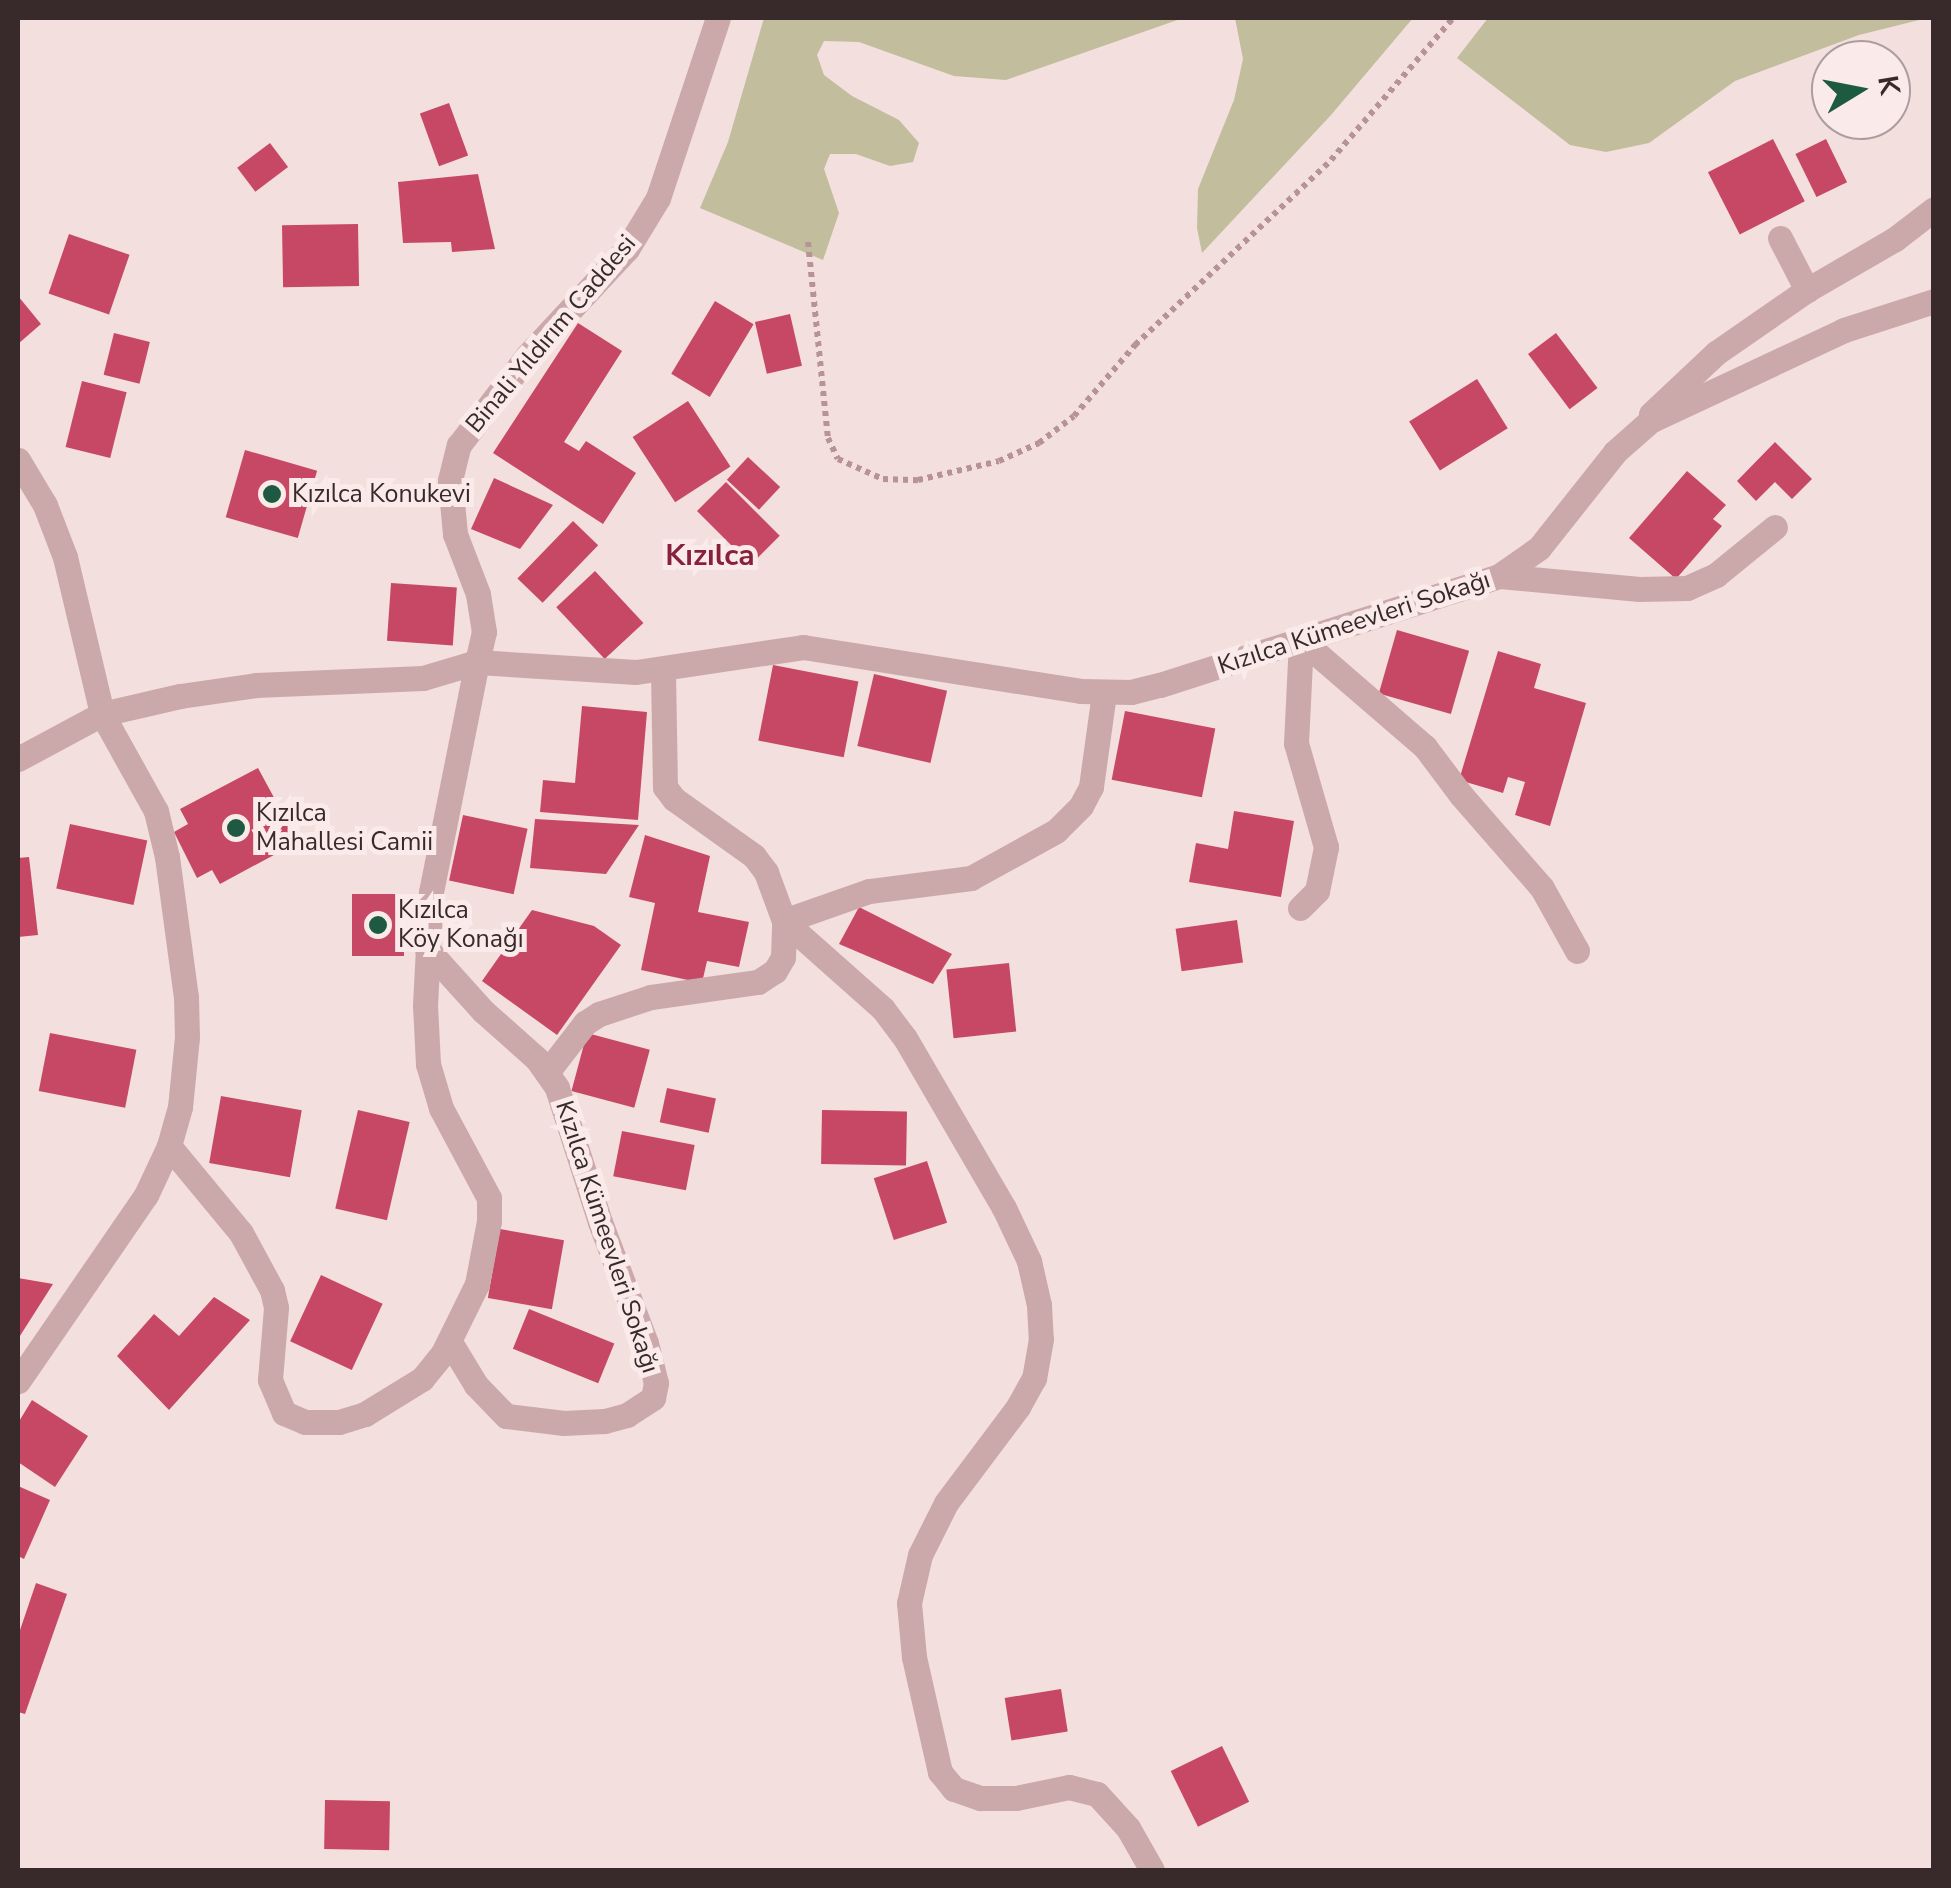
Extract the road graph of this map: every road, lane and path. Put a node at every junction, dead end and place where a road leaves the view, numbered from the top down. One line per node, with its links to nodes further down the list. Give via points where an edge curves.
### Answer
1 (718, 18): 13 (street, Binali Yıldırım Caddesi, via 648,215 627,249 528,355 459,445 450,480 455,534 478,594 484,632)
2 (1453, 18): 5 (path, via 1331,160 1182,298 1074,416 999,461 918,480 883,479 838,459 828,438)
3 (1934, 210): 6 (street)
4 (1780, 238): 6 (street)
5 (808, 242)
6 (1807, 290): 8 (street, via 1716,352)
7 (1934, 301): 8 (street, Kızılca Kümeevleri Sokağı, via 1790,353)
8 (1635, 432): 11 (street, Kızılca Kümeevleri Sokağı, via 1538,548)
9 (18, 460): 16 (street, via 45,505 64,558)
10 (1775, 527): 11 (street, via 1716,574 1687,588)
11 (1499, 576): 12 (street, Kızılca Kümeevleri Sokağı)
12 (1301, 640): 15 (street, Kızılca Kümeevleri Sokağı, via 1160,685); 18 (street, via 1296,742 1326,848 1317,891); 21 (street, via 1426,746 1542,888)
13 (477, 662): 14 (street, Kızılca Kümeevleri Sokağı); 16 (street, via 423,678 256,685); 20 (street, via 438,849)
14 (663, 671): 15 (street, Kızılca Kümeevleri Sokağı, via 803,647); 19 (street, Kızılca Kümeevleri Sokağı, via 665,786 674,800 754,856)
15 (1104, 693): 19 (street, via 1091,787 1048,838 971,878 869,891)
16 (102, 714): 17 (street); 23 (street, via 141,778 167,857 187,1038)
17 (23, 746)
18 (1300, 908)
19 (784, 921): 22 (street, Kızılca Kümeevleri Sokağı, via 784,957 758,982 650,997 598,1014); 26 (street, Kızılca Kümeevleri Sokağı, via 883,1009 905,1038 1004,1208 1029,1261 1039,1305 1034,1378 946,1503 920,1555 909,1604 940,1772 954,1789 980,1798 1069,1786 1097,1794 1128,1828)
20 (426, 949): 22 (street, Kızılca Kümeevleri Sokağı); 24 (street, via 428,1064 441,1108 488,1198 477,1284)
21 (1577, 952)
22 (548, 1071): 24 (street, Kızılca Kümeevleri Sokağı, via 646,1343 653,1398 604,1421 526,1422 493,1408)
23 (169, 1146): 24 (street, via 241,1233 272,1290 270,1380 284,1413 305,1422 366,1414 422,1379); 25 (street, via 146,1195)
24 (450, 1342)
25 (18, 1381)
26 (1152, 1870)

